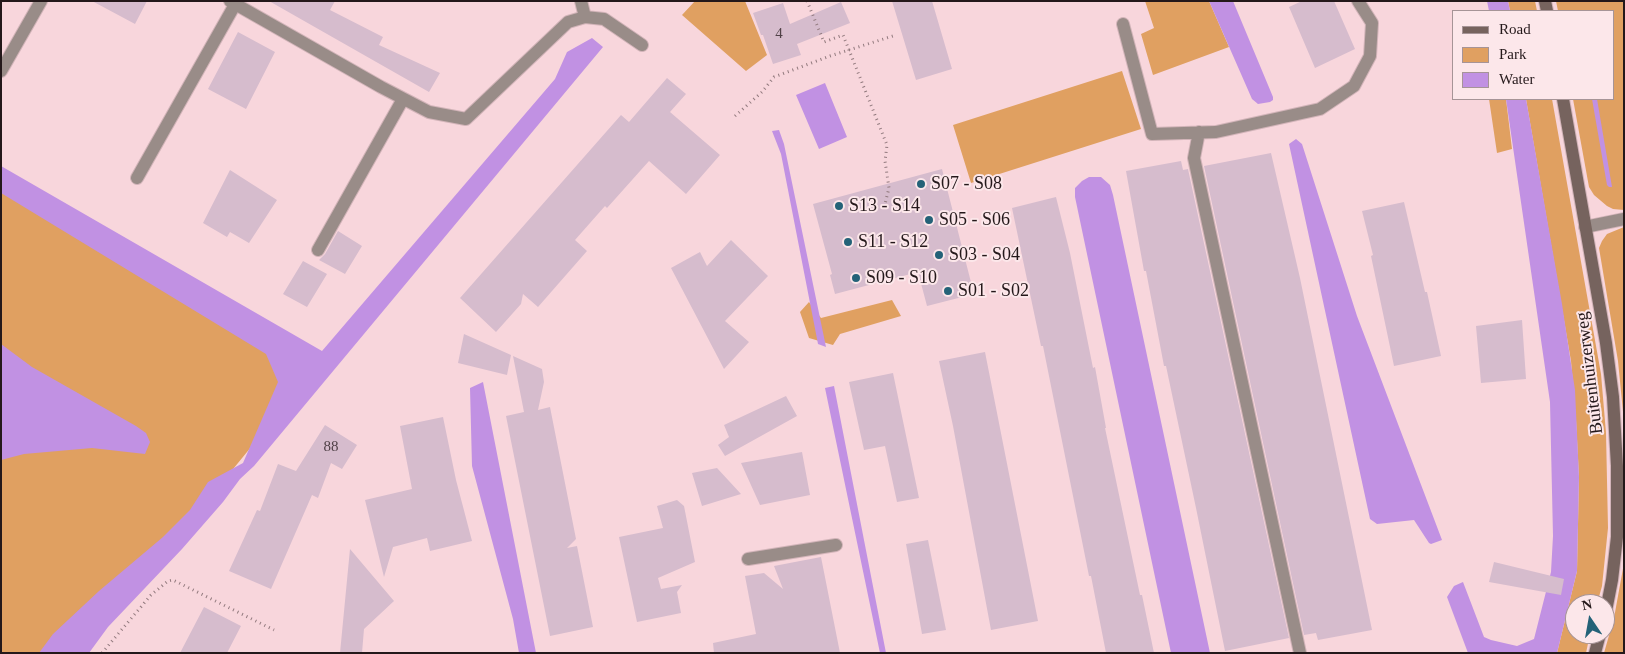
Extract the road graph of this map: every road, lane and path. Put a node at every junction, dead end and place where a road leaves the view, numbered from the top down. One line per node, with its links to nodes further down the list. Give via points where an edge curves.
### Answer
1 (41, 1): 11 (lane)
2 (581, 1): 6 (lane)
3 (807, 1): 10 (path, via 824,42 843,36)
4 (1358, 1): 15 (lane, via 1372,23 1370,56 1354,86 1320,109 1216,132)
5 (234, 2): 12 (lane); 16 (lane)
6 (585, 17): 9 (lane, via 604,19); 12 (lane, via 568,22 466,119 429,112)
7 (1123, 24): 15 (lane, via 1152,134)
8 (896, 35): 10 (path)
9 (642, 45)
10 (850, 50): 14 (path, via 774,78); 17 (path, via 888,145 885,161 889,188)
11 (1, 71)
12 (402, 99): 20 (lane)
13 (1563, 100): 19 (street, Buitenhuizerweg)
14 (734, 116)
15 (1199, 132): 26 (lane, via 1194,158)
16 (137, 178)
17 (885, 204)
18 (1624, 219): 19 (lane)
19 (1585, 227): 23 (street, Buitenhuizerweg, via 1607,353 1615,424 1617,536)
20 (318, 250)
21 (836, 545): 22 (lane)
22 (748, 559)
23 (1609, 594)
24 (274, 630): 25 (path, via 173,580 151,595)
25 (102, 653)
26 (1300, 653)

